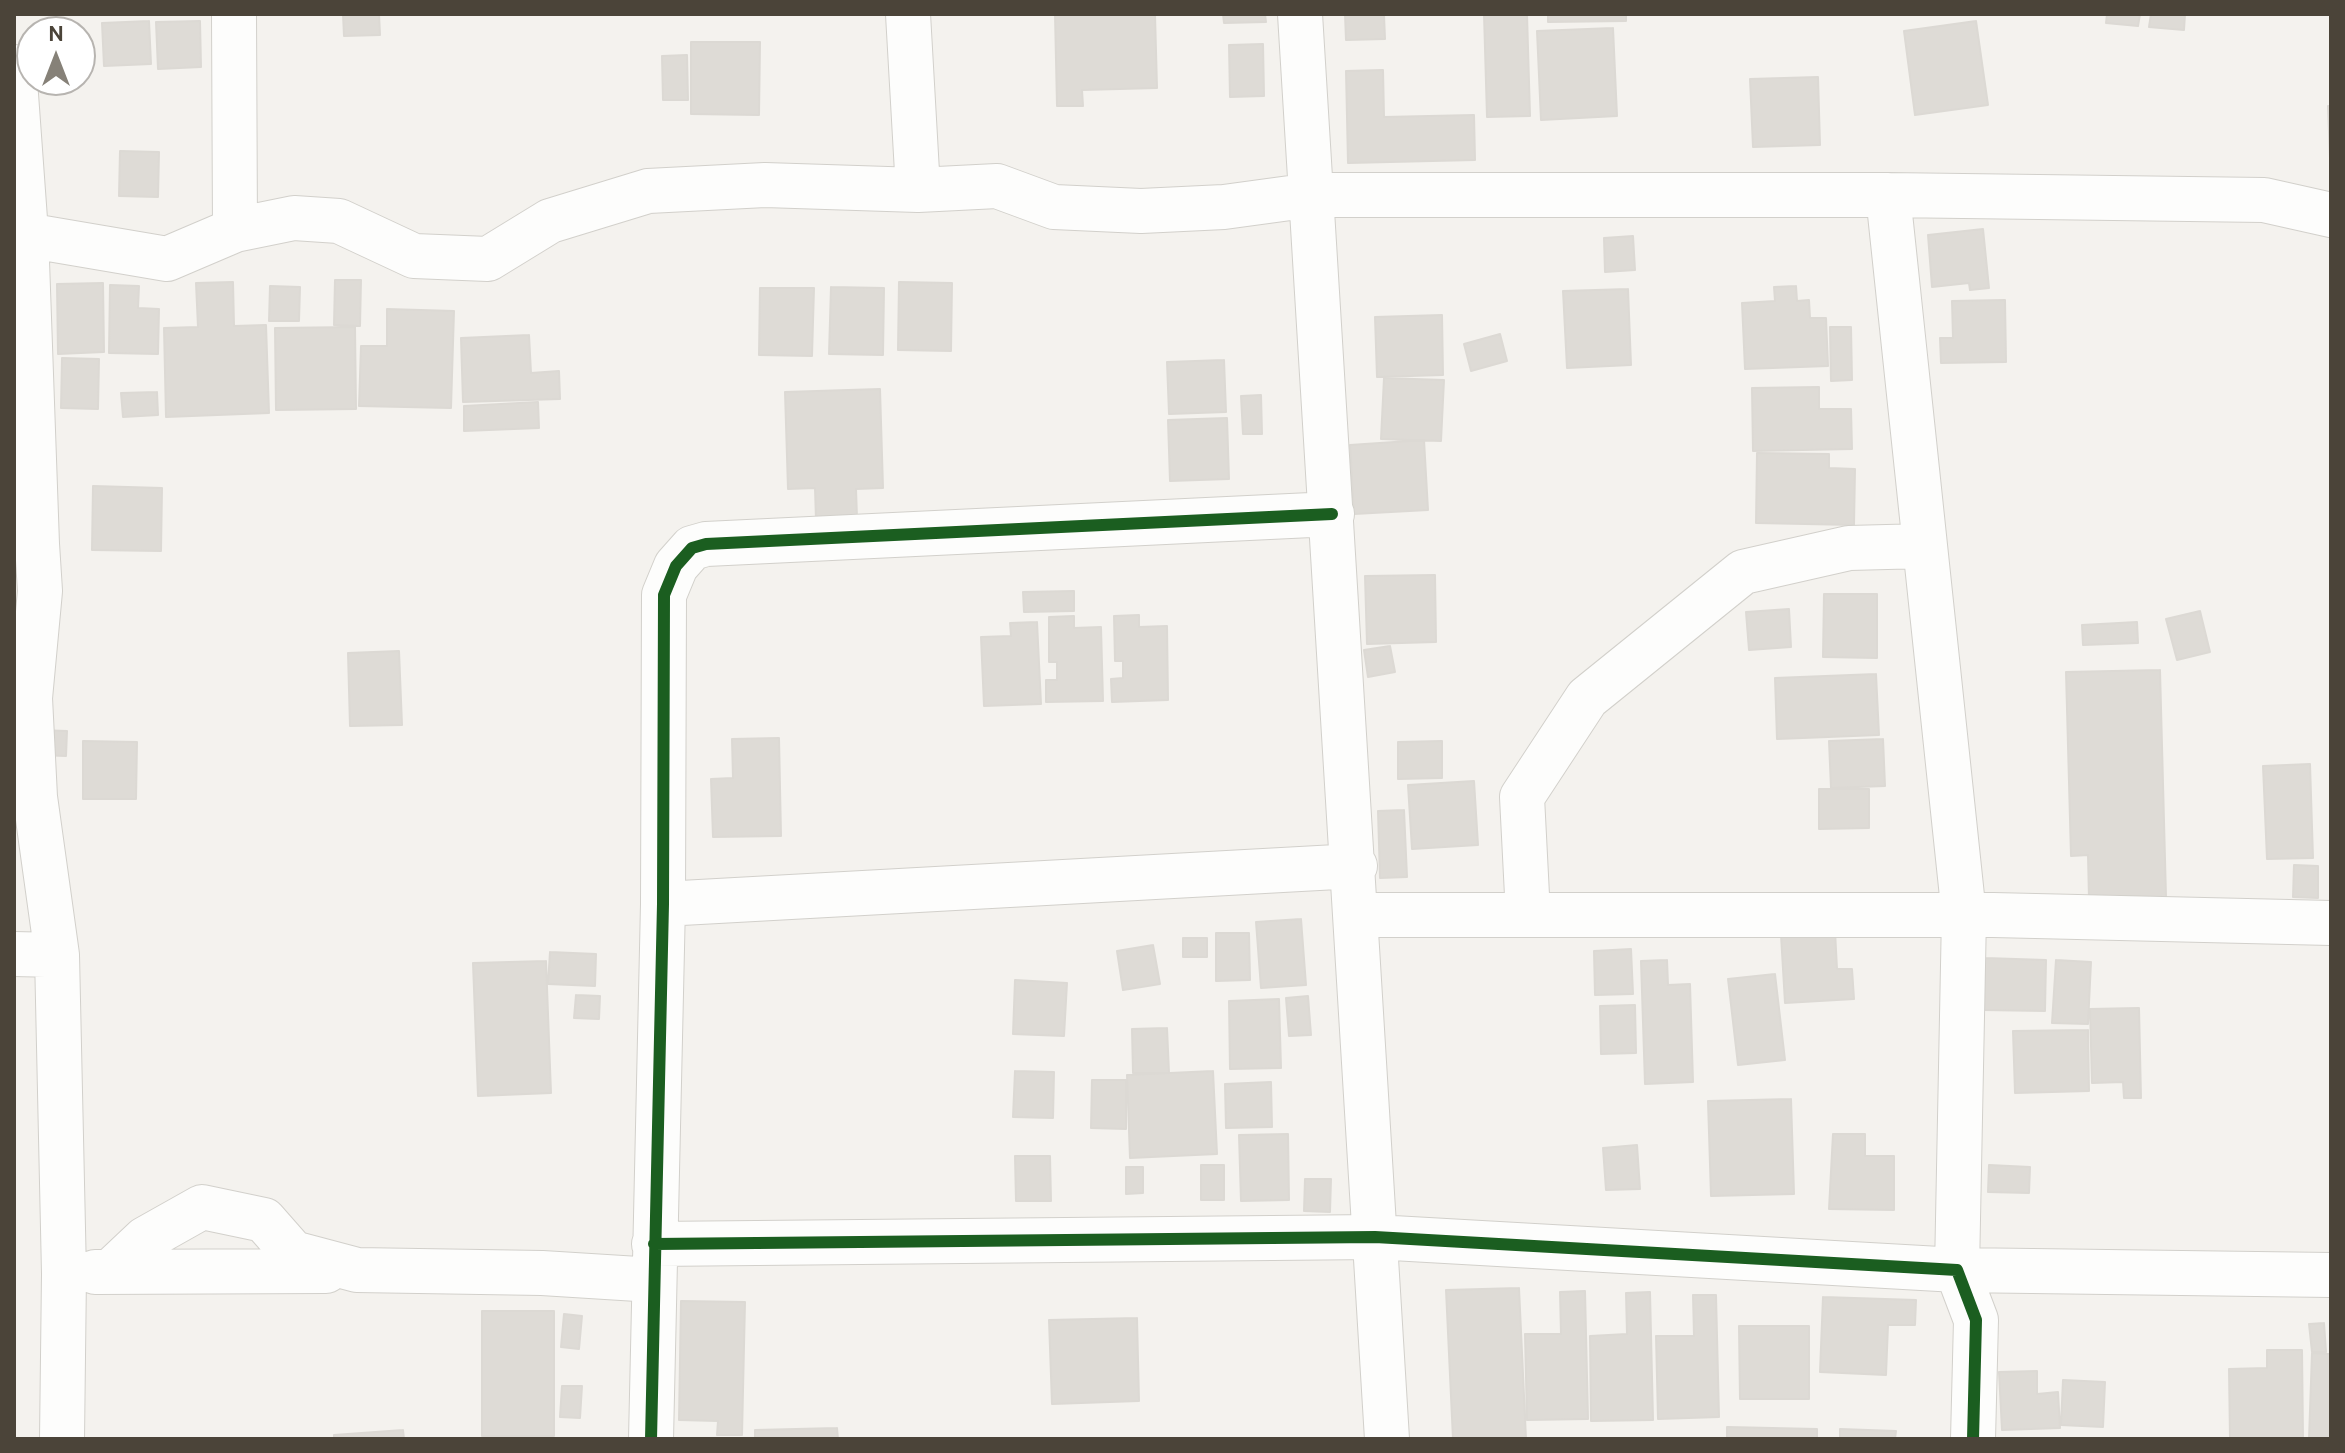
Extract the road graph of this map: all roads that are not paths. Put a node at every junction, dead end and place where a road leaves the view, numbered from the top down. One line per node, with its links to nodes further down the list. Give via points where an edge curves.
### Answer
1 (234, 14): 9 (street)
2 (908, 14): 5 (street)
3 (1300, 14): 6 (street)
4 (14, 67): 10 (street)
5 (918, 190): 6 (street, via 997,186 1054,207 1141,211); 9 (street, via 765,185 648,191 550,221 488,259 414,256 339,221 294,218)
6 (1312, 195): 7 (street); 11 (street)
7 (1888, 195): 8 (street, via 2264,200); 13 (street)
8 (2331, 215)
9 (235, 230): 10 (street, via 167,259)
10 (20, 233): 12 (street)
11 (1332, 514): 14 (street); 15 (street, via 692,548 676,566 664,595)
12 (26, 539): 21 (street, via 40,591 30,698 35,797)
13 (1925, 546): 17 (street, via 1849,548 1743,572 1587,698 1522,797); 18 (street)
14 (1355, 866): 15 (street); 16 (street)
15 (663, 904): 23 (street)
16 (1358, 915): 17 (street); 22 (street)
17 (1528, 915): 18 (street)
18 (1964, 915): 19 (street); 25 (street)
19 (2331, 923)
20 (14, 954): 21 (street)
21 (57, 955): 27 (street)
22 (1375, 1237): 23 (street); 25 (street); 31 (street)
23 (654, 1262): 24 (street, via 497,1271); 30 (street)
24 (357, 1270): 26 (street); 26 (street, via 293,1253 264,1220 202,1207 145,1239)
25 (1957, 1270): 28 (street); 32 (street, via 1976,1320)
26 (110, 1272): 27 (street)
27 (64, 1274): 29 (street)
28 (2331, 1275)
29 (62, 1439)
30 (651, 1439)
31 (1387, 1439)
32 (1973, 1439)

